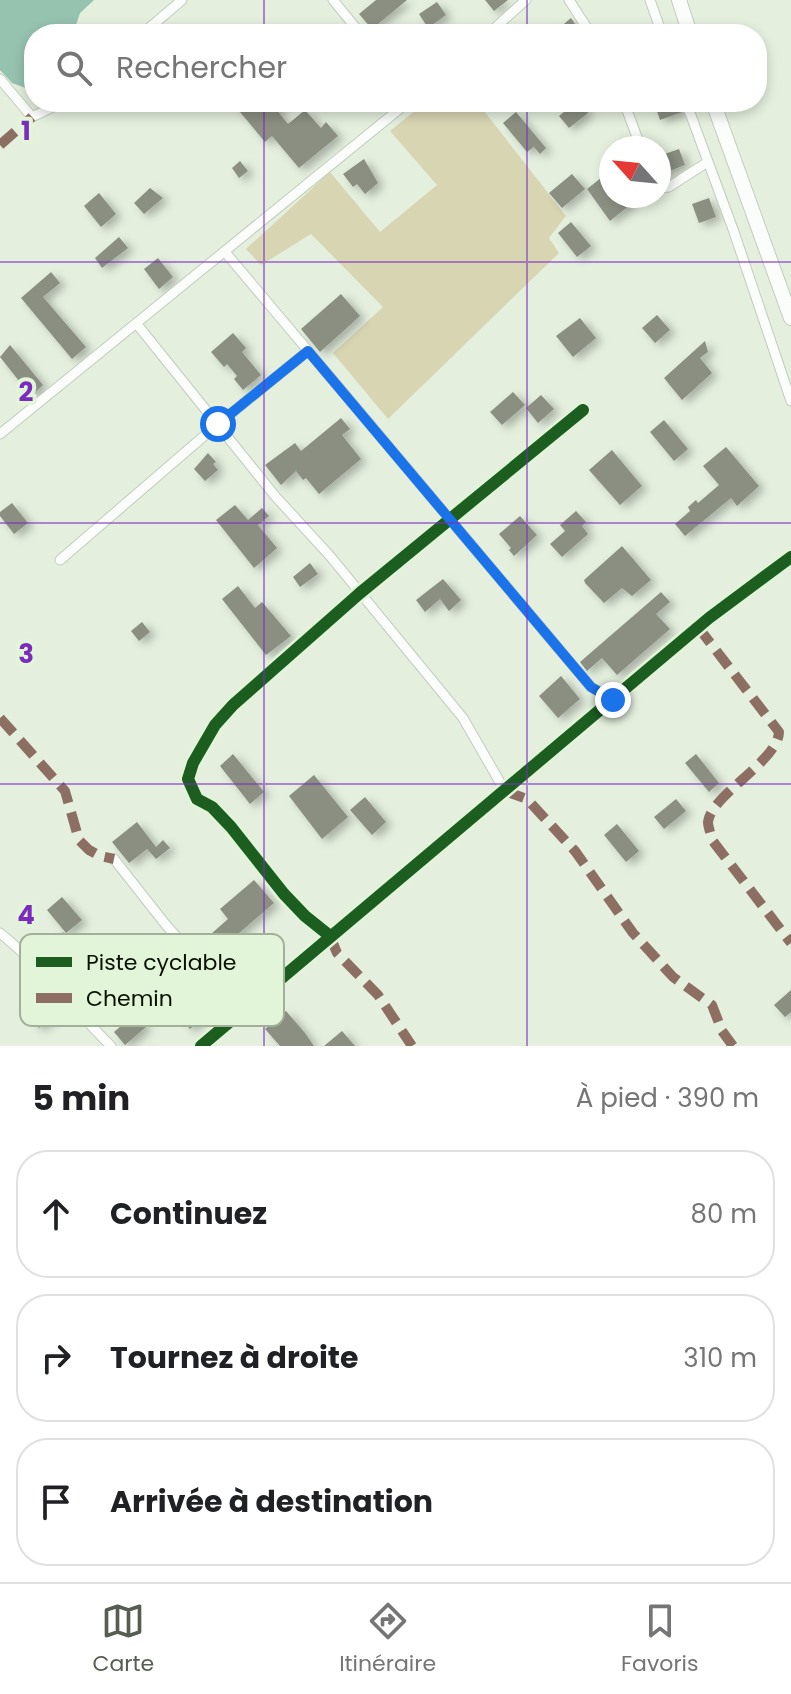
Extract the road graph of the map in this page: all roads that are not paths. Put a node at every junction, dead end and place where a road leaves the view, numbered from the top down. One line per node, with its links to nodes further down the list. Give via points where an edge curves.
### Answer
1 (182, 0): 7 (street)
2 (526, 0): 9 (street)
3 (569, 0): 10 (street)
4 (650, 0): 11 (street)
5 (679, 0): 12 (main road)
6 (337, 1): 8 (street)
7 (154, 24)
8 (354, 24)
9 (499, 24)
10 (585, 24)
11 (658, 24)
12 (687, 24)
13 (0, 79): 14 (street)
14 (24, 108)
15 (395, 112): 22 (street)
16 (628, 112): 19 (street)
17 (689, 112): 20 (street)
18 (717, 112): 23 (main road)
19 (637, 136)
20 (706, 163): 21 (street); 26 (street)
21 (671, 186)
22 (225, 252): 24 (street); 25 (street)
23 (791, 318)
24 (136, 323): 28 (street); 29 (street)
25 (308, 351): 28 (street); 30 (street)
26 (791, 401)
27 (583, 410): 30 (street)
28 (218, 424): 32 (street); 33 (street)
29 (0, 434)
30 (449, 520): 33 (street); 34 (street, via 591,687)
31 (791, 557): 34 (street)
32 (60, 560)
33 (360, 593): 35 (street, via 463,718); 39 (street, via 233,705 215,725 188,779 197,799 212,807 284,894)
34 (613, 700): 35 (street)
35 (505, 791): 39 (street)
36 (114, 859): 38 (street)
37 (0, 933): 40 (street)
38 (174, 934)
39 (330, 936): 41 (street)
40 (20, 949)
41 (284, 975)
42 (92, 1026): 44 (street)
43 (224, 1026): 45 (street)
44 (111, 1046)
45 (201, 1046)

